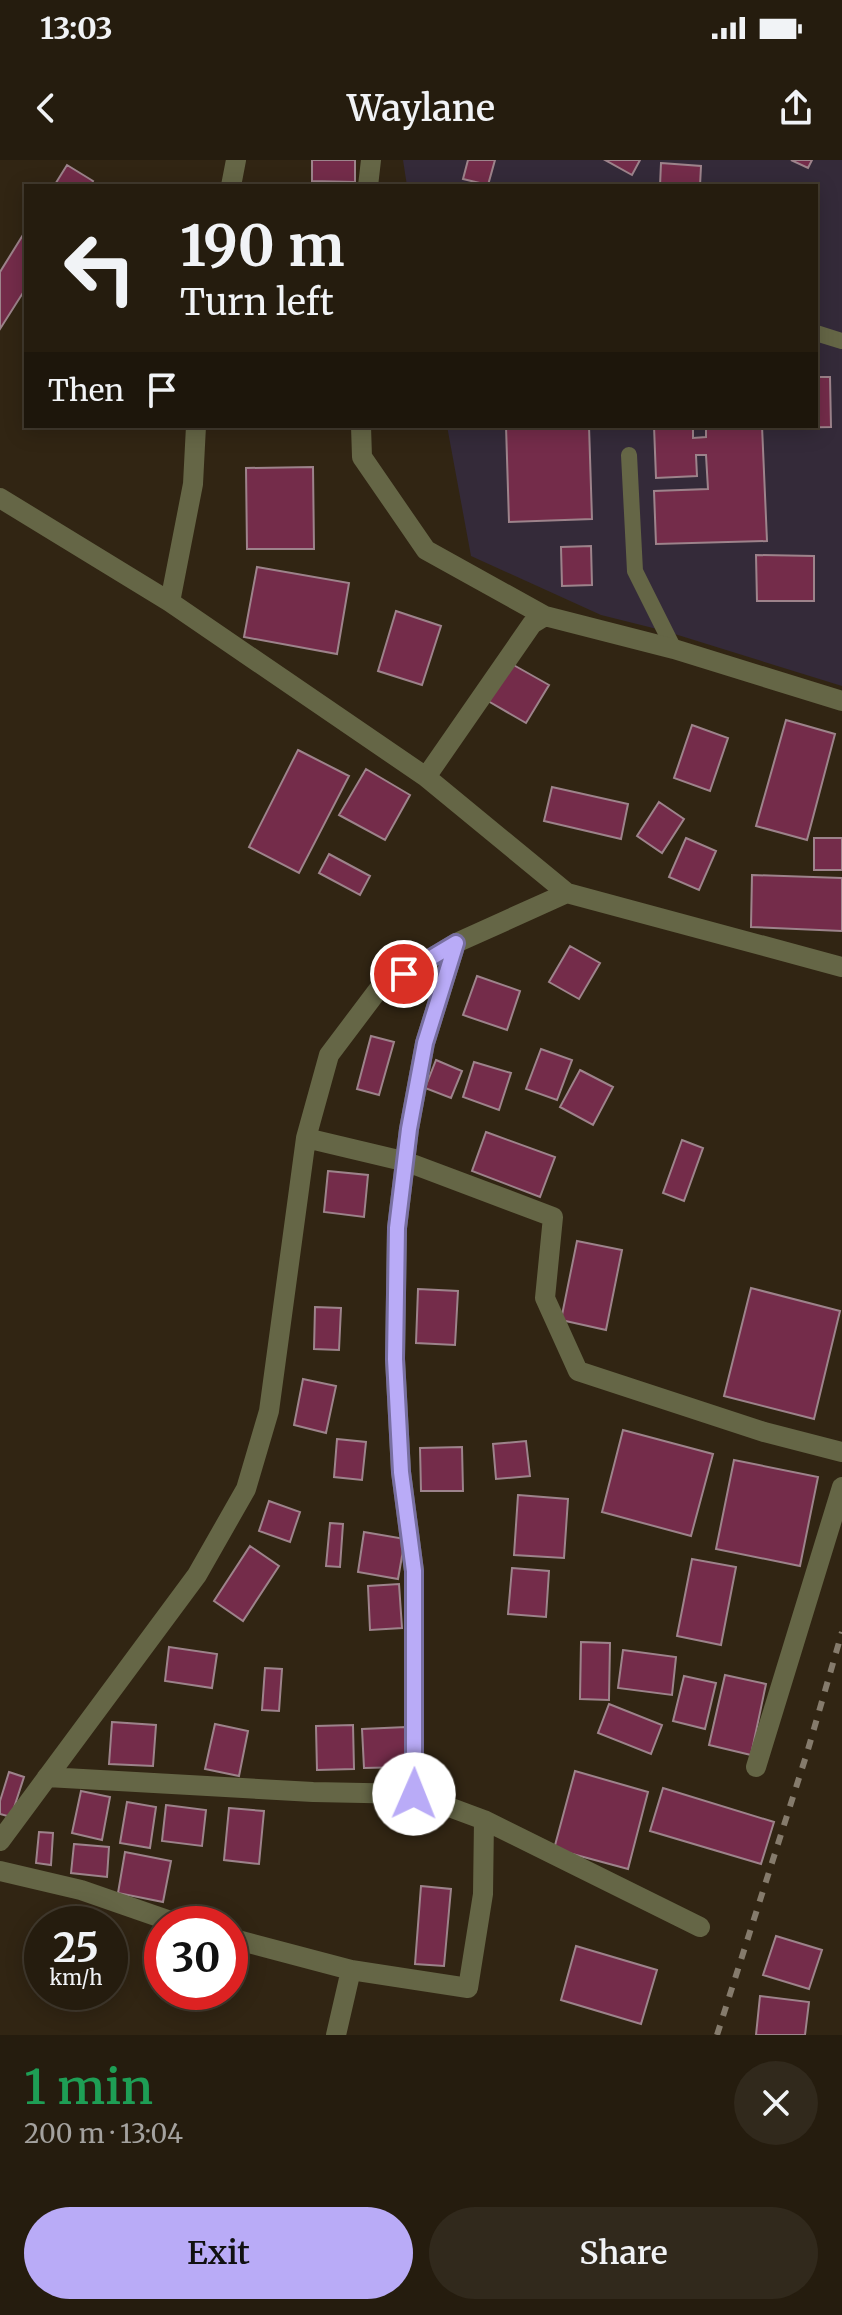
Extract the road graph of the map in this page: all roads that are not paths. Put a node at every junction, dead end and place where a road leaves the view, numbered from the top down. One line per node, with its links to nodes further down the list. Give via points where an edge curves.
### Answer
1 (236, 160): 3 (street)
2 (371, 160): 4 (street)
3 (231, 184)
4 (368, 184)
5 (818, 334): 6 (lane)
6 (842, 341)
7 (196, 428): 11 (street, via 193,484)
8 (361, 428): 12 (street, via 362,457 426,550)
9 (629, 455): 13 (lane, via 635,571)
10 (0, 498): 11 (street)
11 (170, 602): 15 (street)
12 (545, 616): 13 (street); 15 (street, via 532,624)
13 (674, 649): 14 (street)
14 (842, 701)
15 (426, 777): 16 (street)
16 (567, 893): 17 (street); 18 (street)
17 (456, 943): 19 (street, via 378,990 329,1055); 20 (street, via 425,1043)
18 (842, 967)
19 (306, 1138): 20 (street); 24 (street, via 269,1411 246,1489 197,1575)
20 (407, 1162): 21 (street, via 553,1217 545,1298 578,1371); 25 (street, via 397,1228 395,1359 401,1472 414,1571)
21 (842, 1452)
22 (842, 1487): 23 (street)
23 (756, 1767)
24 (47, 1777): 25 (street); 27 (street)
25 (414, 1794): 26 (street)
26 (484, 1820): 30 (street); 32 (street, via 483,1894 468,1988)
27 (0, 1841)
28 (0, 1871): 29 (street)
29 (144, 1912)
30 (700, 1927)
31 (248, 1943): 32 (street)
32 (351, 1970): 33 (street)
33 (336, 2035)

